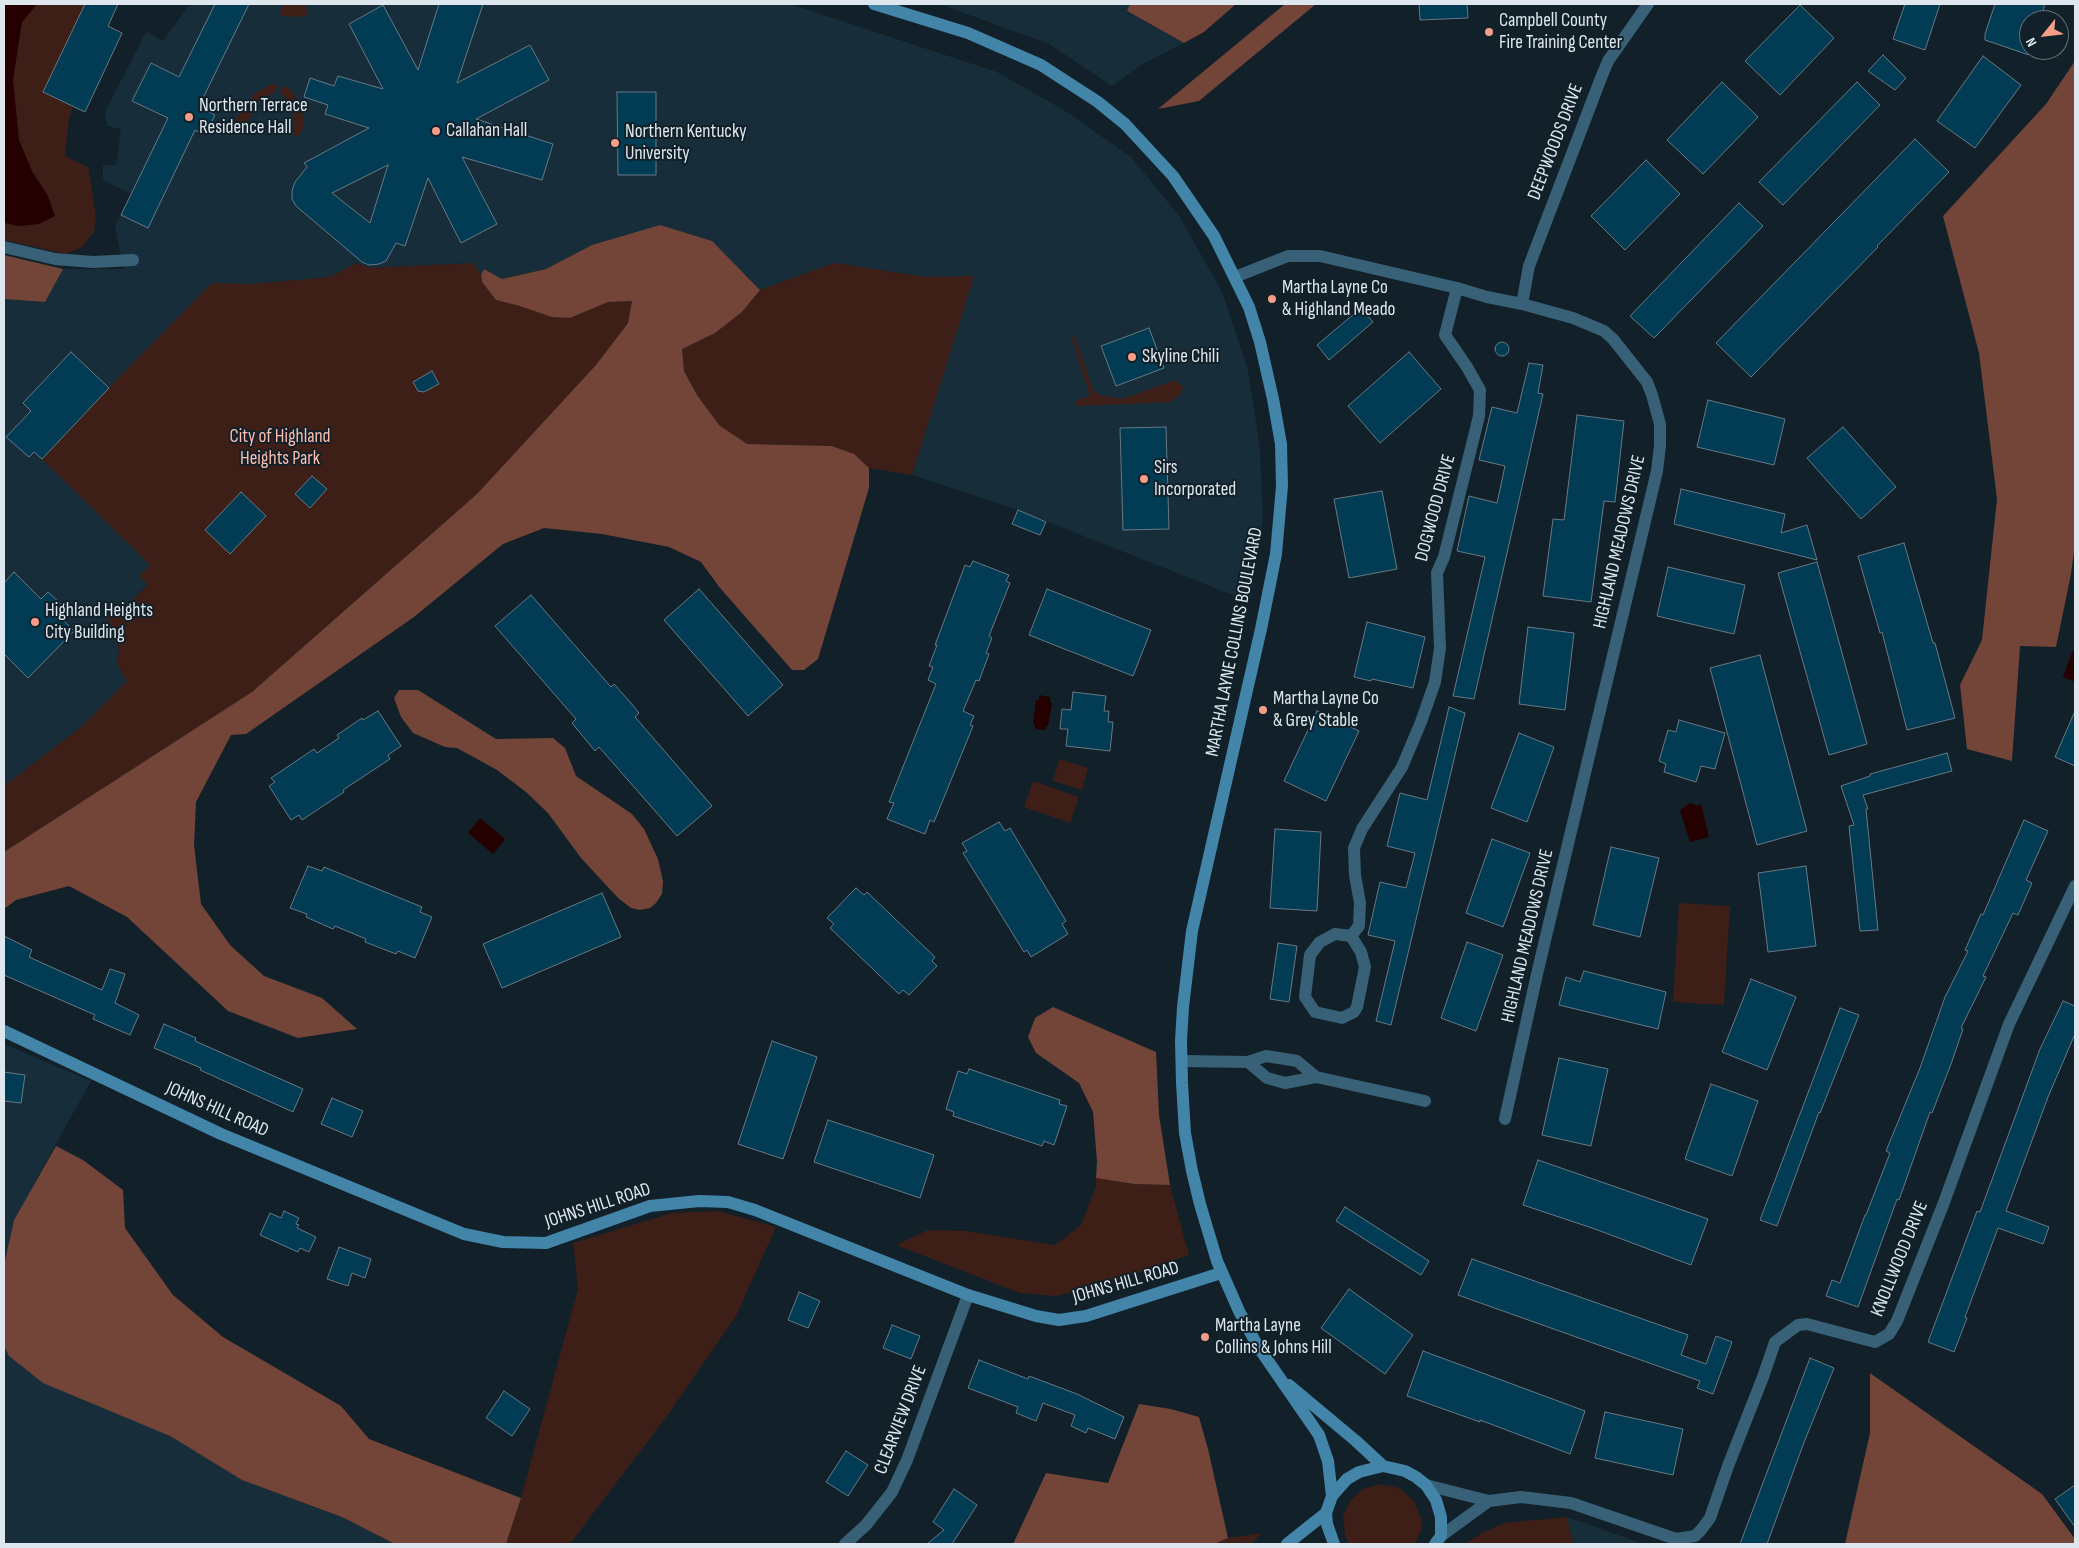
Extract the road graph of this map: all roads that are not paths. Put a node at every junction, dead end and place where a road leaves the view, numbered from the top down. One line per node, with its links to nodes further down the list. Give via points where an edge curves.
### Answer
1 (874, 4): 5 (main road, MARTHA LAYNE COLLINS BOULEVARD, via 1002,47 1041,65 1098,102 1124,124 1173,176 1214,236)
2 (1648, 4): 7 (street, DEEPWOODS DRIVE, via 1608,61 1529,266)
3 (4, 248): 4 (street, via 55,259 93,262)
4 (133, 260)
5 (1235, 277): 6 (street, HIGHLAND MEADOWS DRIVE, via 1288,256 1301,255 1320,256); 11 (main road, MARTHA LAYNE COLLINS BOULEVARD, via 1260,342 1273,399 1281,444 1282,486 1276,554 1192,932 1183,1007)
6 (1457, 288): 7 (street, HIGHLAND MEADOWS DRIVE, via 1487,298); 9 (street, DOGWOOD DRIVE, via 1445,335 1480,390 1480,416 1444,557 1437,573 1440,648 1435,682 1402,767 1362,829 1354,848 1360,903 1359,926)
7 (1522, 304): 15 (street, HIGHLAND MEADOWS DRIVE, via 1573,318 1613,338 1647,382 1660,424 1660,446 1644,531)
8 (2075, 886): 22 (street, KNOLLWOOD DRIVE, via 2009,1024 1925,1251 1889,1334 1875,1342 1865,1341 1807,1324 1798,1325 1775,1342 1710,1518 1695,1536 1676,1539 1571,1503 1521,1497)
9 (1351, 936): 9 (street, via 1335,934 1320,942 1310,955 1304,996 1315,1012 1342,1018 1357,1007 1366,967)
10 (4, 1031): 17 (main road, JOHNS HILL ROAD, via 221,1134 464,1234 504,1242 546,1243 650,1206 728,1202)
11 (1182, 1061): 12 (street); 16 (main road, MARTHA LAYNE COLLINS BOULEVARD, via 1185,1133 1192,1171)
12 (1248, 1062): 13 (street, via 1267,1078 1285,1083); 13 (street, via 1266,1056 1297,1061)
13 (1316, 1077): 14 (street)
14 (1425, 1102)
15 (1505, 1119)
16 (1222, 1272): 17 (main road, JOHNS HILL ROAD, via 1086,1316 1059,1320); 18 (main road, via 1257,1345)
17 (968, 1295): 25 (street, CLEARVIEW DRIVE, via 892,1492 866,1525)
18 (1277, 1375): 19 (main road); 21 (main road, via 1319,1435 1328,1461)
19 (1383, 1466): 20 (main road, via 1405,1471); 21 (main road, via 1359,1472 1347,1479)
20 (1426, 1485): 22 (street, KNOLLWOOD DRIVE); 24 (main road, via 1436,1500 1441,1517)
21 (1332, 1496): 23 (main road)
22 (1489, 1501): 24 (street, KNOLLWOOD DRIVE)
23 (1326, 1513): 26 (main road); 27 (main road)
24 (1438, 1540)
25 (845, 1544)
26 (1287, 1544)
27 (1334, 1544)

